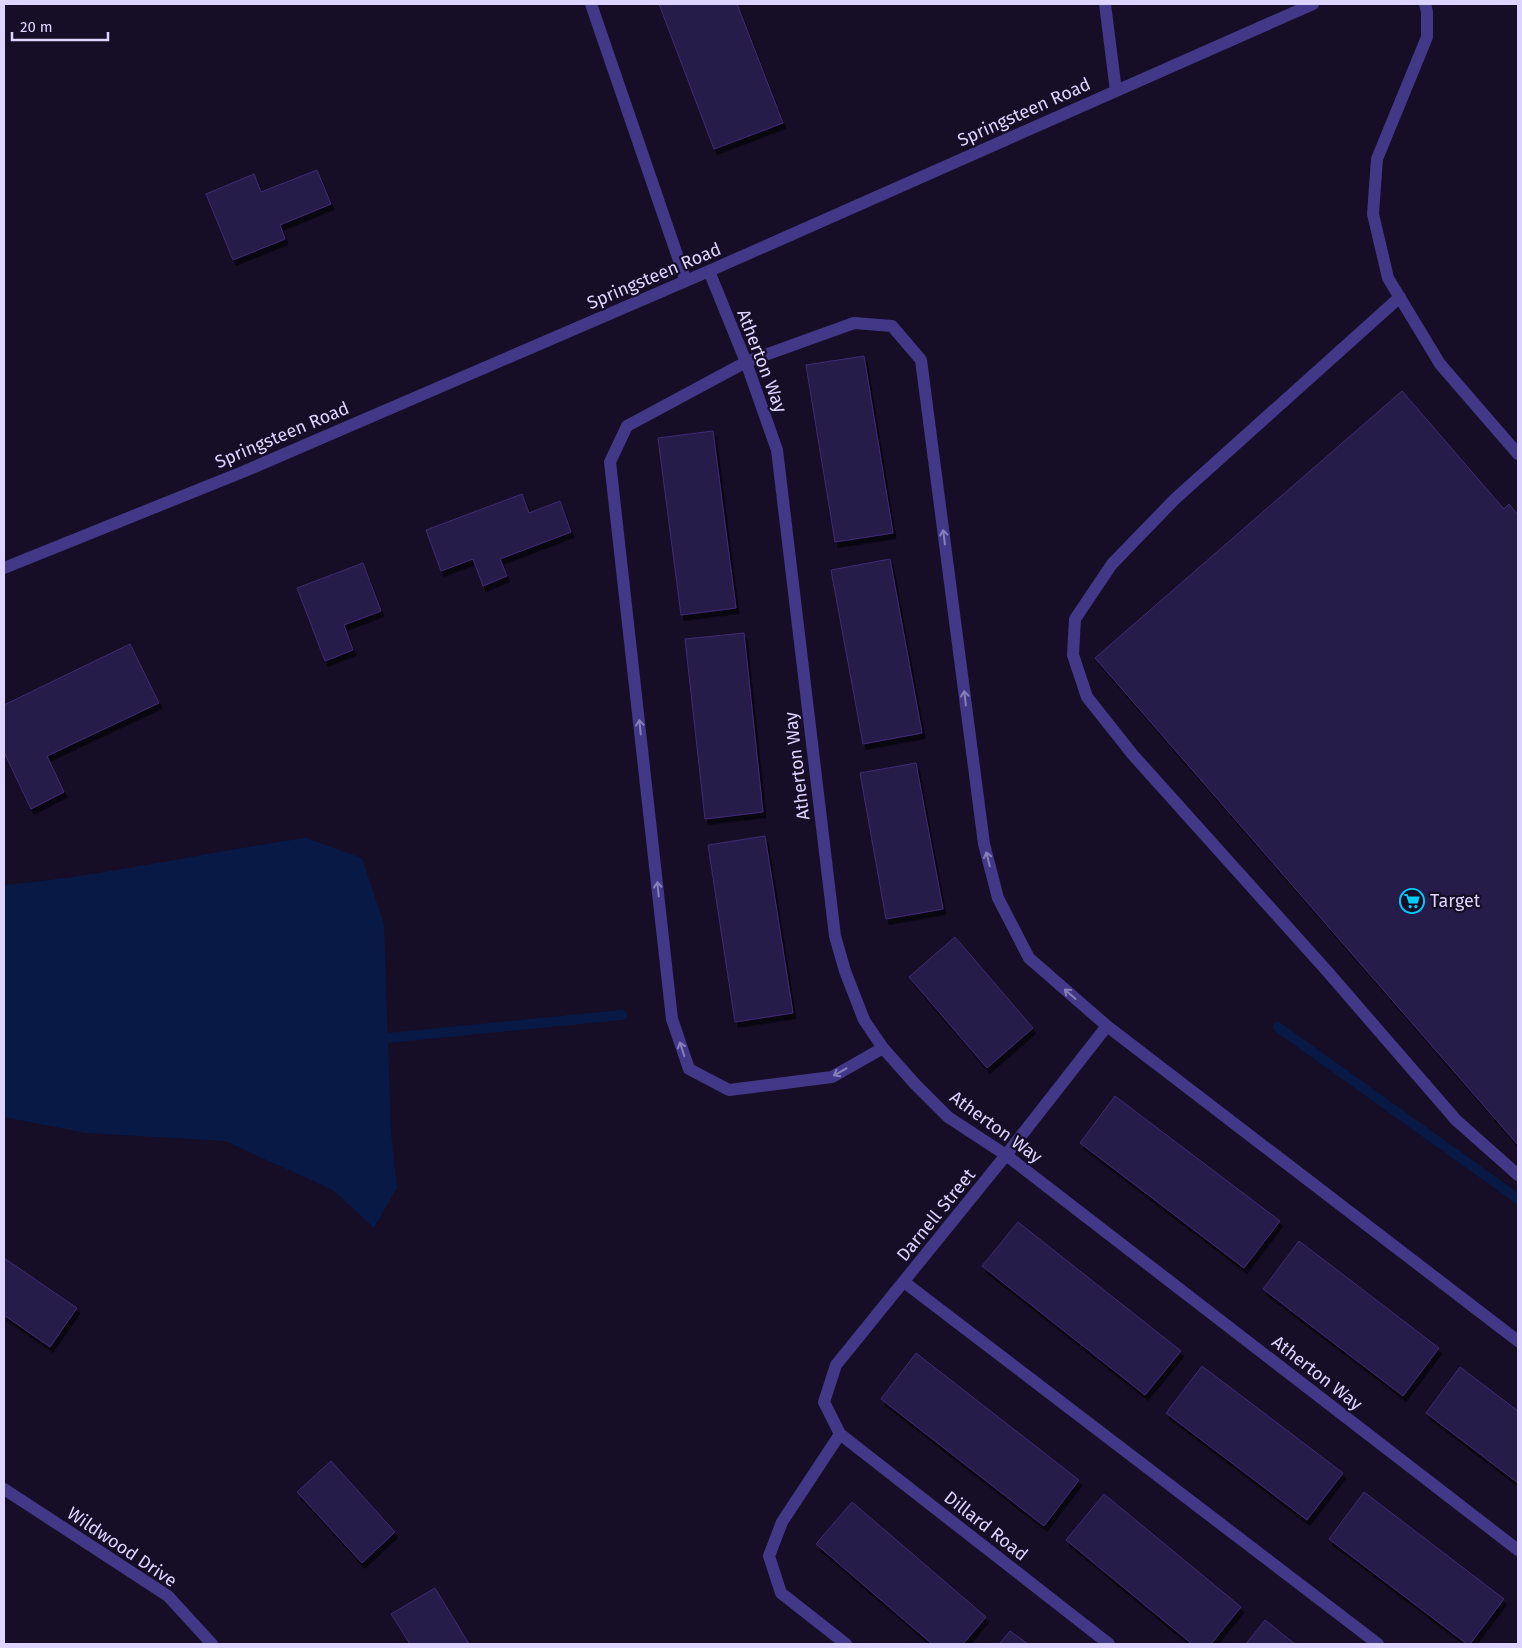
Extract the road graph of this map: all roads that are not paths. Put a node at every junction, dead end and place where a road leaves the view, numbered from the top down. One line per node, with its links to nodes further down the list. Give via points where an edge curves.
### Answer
1 (592, 4): 7 (street)
2 (1104, 4): 5 (street)
3 (1313, 4): 5 (street, Springsteen Road)
4 (1425, 4): 8 (street, via 1426,37 1377,159 1373,214 1388,278)
5 (1116, 91): 6 (street, Springsteen Road)
6 (709, 272): 7 (street, Springsteen Road); 9 (street, Atherton Way)
7 (686, 281): 11 (street, Springsteen Road, via 245,471)
8 (1400, 297): 10 (street, via 1440,364); 15 (street, via 1175,499 1112,564 1075,619 1073,655 1087,696 1133,755 1456,1120)
9 (746, 362): 12 (street, one-way to 9, via 1029,958 998,898 984,844 921,360 892,326 854,323); 13 (street, Atherton Way, via 777,450 835,936 844,971 864,1020); 13 (street, one-way to 9, via 832,1076 729,1090 689,1068 672,1019 610,462 627,426)
10 (1518, 454)
11 (4, 568)
12 (1107, 1026): 14 (street, Darnell Street); 17 (street)
13 (883, 1048): 14 (street, Atherton Way, via 948,1117)
14 (1006, 1155): 16 (street, Darnell Street); 20 (street, Atherton Way)
15 (1518, 1175)
16 (904, 1282): 18 (street, Darnell Street, via 836,1365 824,1402); 24 (street)
17 (1518, 1340)
18 (840, 1434): 22 (street, via 782,1522 769,1556 781,1594); 23 (street, Dillard Road)
19 (4, 1489): 21 (street, Wildwood Drive, via 168,1596)
20 (1518, 1550)
21 (212, 1644)
22 (846, 1644)
23 (1109, 1644)
24 (1378, 1644)

